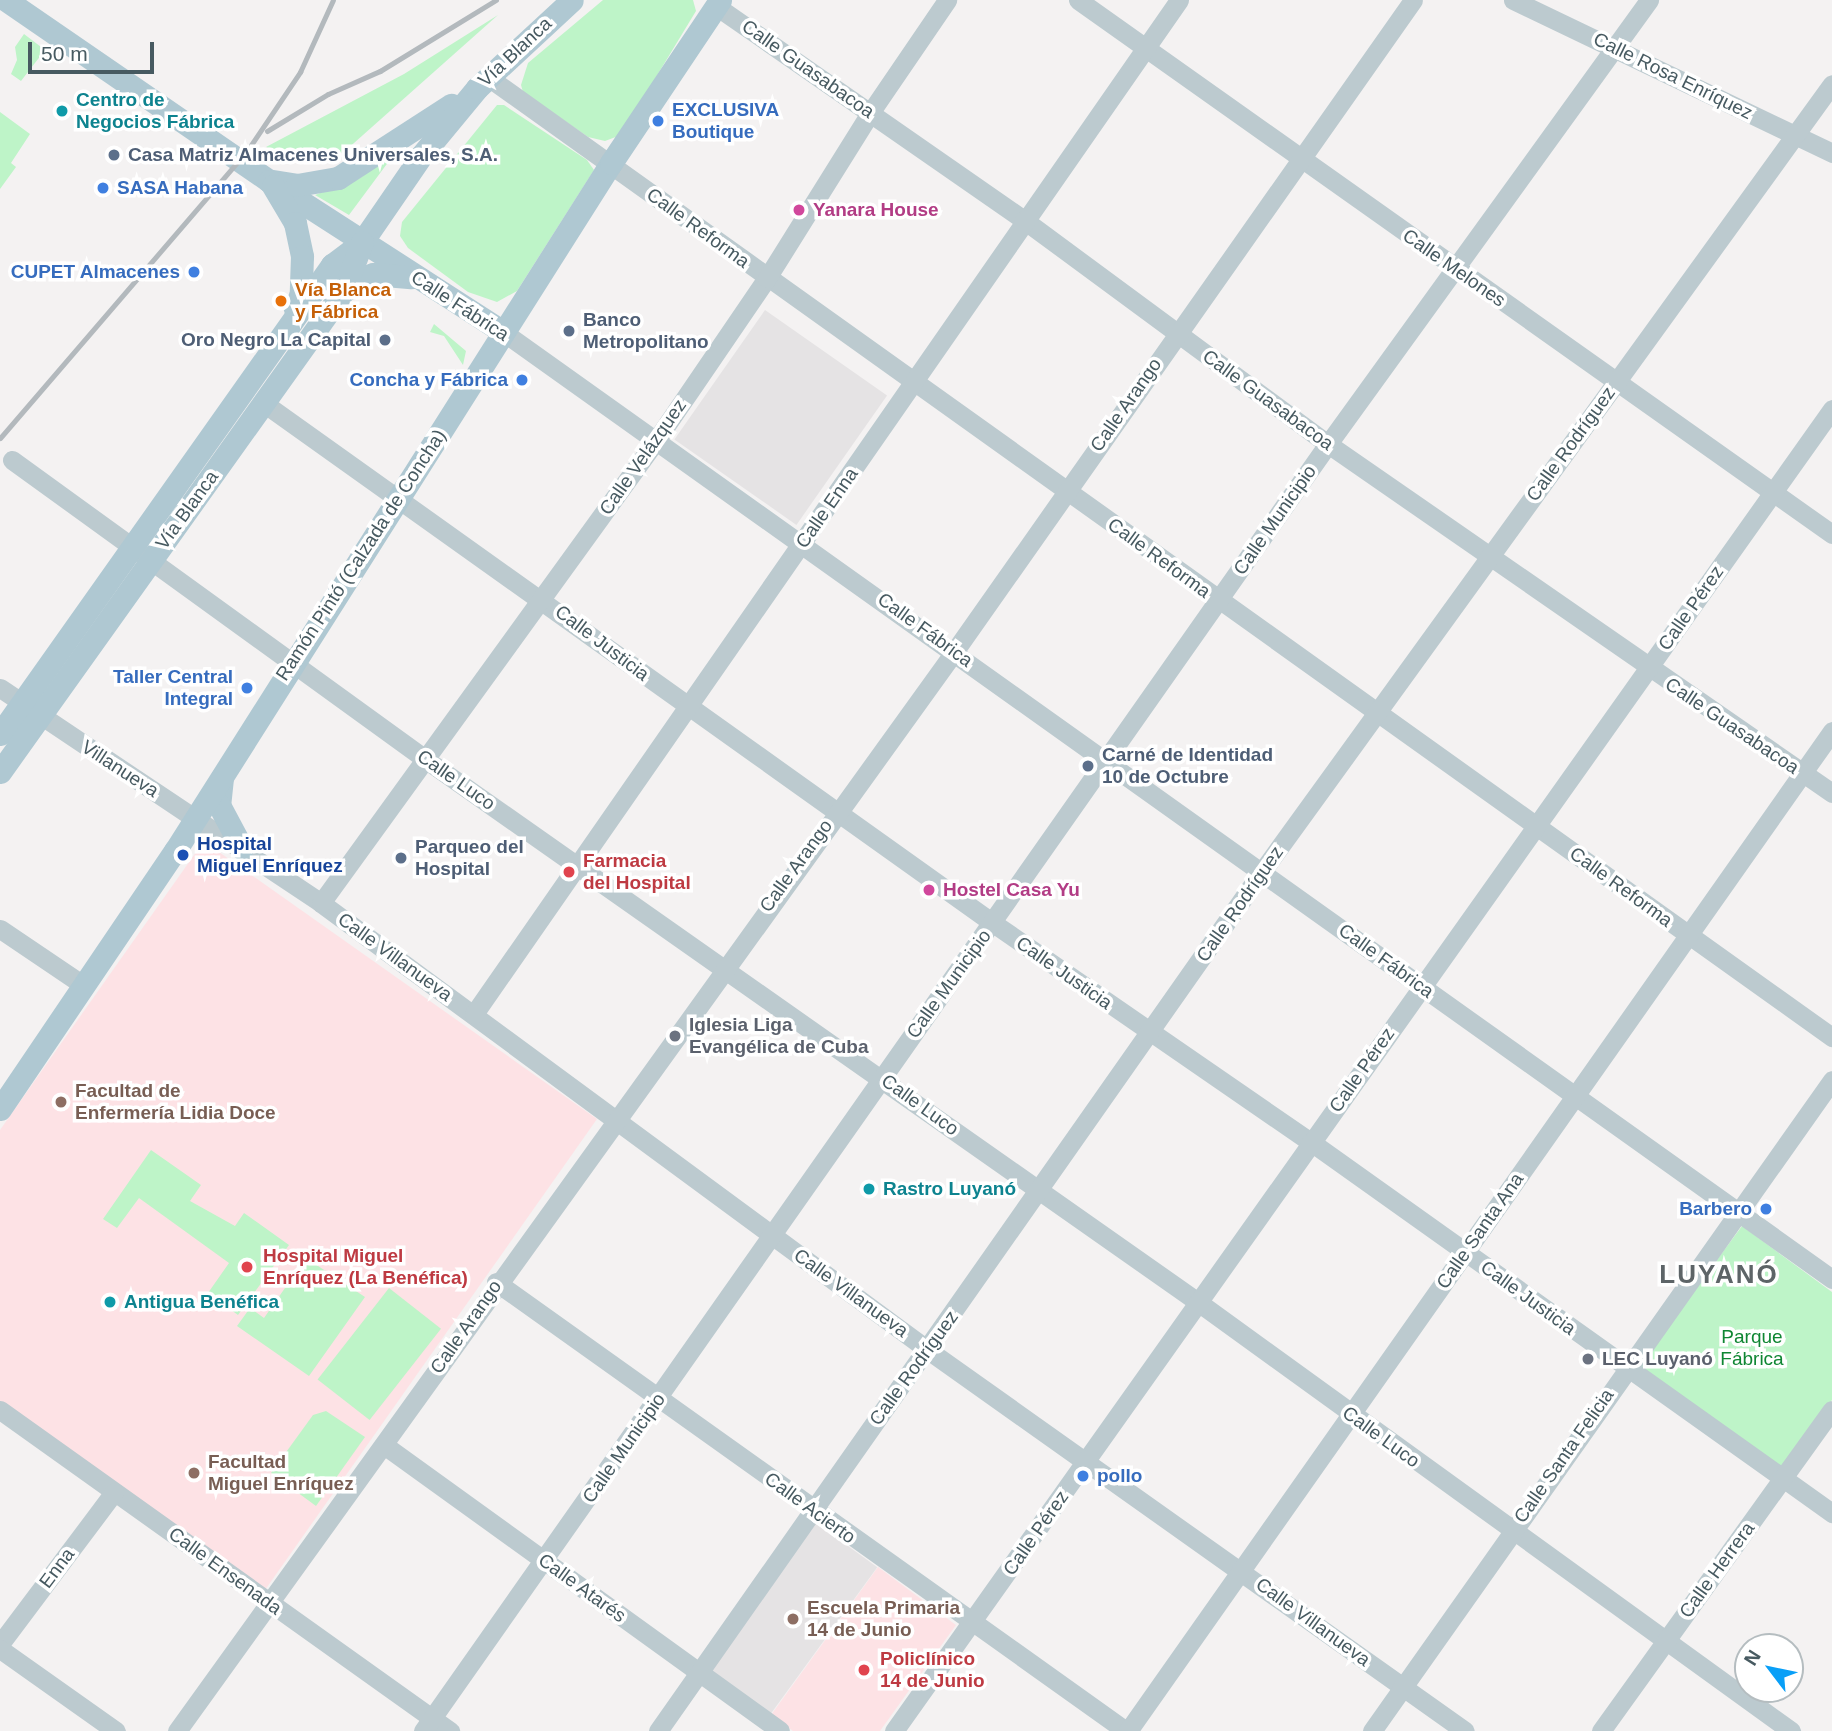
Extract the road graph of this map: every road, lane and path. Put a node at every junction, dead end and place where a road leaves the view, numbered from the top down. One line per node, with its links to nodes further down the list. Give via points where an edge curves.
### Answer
1 (6, 0): 19 (main road, Calle Fábrica)
2 (572, 0): 12 (main road, Vía Blanca)
3 (947, 0): 14 (street, Calle Velázquez)
4 (1078, 0): 10 (street, Calle Melones)
5 (1179, 0): 10 (street, Calle Enna)
6 (1413, 0): 17 (street, Calle Arango)
7 (1513, 0): 11 (street, Calle Rosa Enríquez)
8 (1649, 0): 11 (street, Calle Municipio)
9 (715, 2): 14 (street, Calle Guasabacoa); 18 (main road, Ramón Pintó (Calzada de Concha))
10 (1146, 48): 17 (street, Calle Melones); 20 (street, Calle Enna)
11 (1616, 48): 15 (street, Calle Rosa Enríquez); 22 (street, Calle Municipio)
12 (482, 83): 18 (street, Calle Reforma); 19 (main road, via 338,178 297,185); 21 (main road, Vía Blanca, via 421,156)
13 (1832, 84): 15 (street, Calle Rodríguez)
14 (870, 113): 20 (street, Calle Guasabacoa); 24 (street, Calle Velázquez)
15 (1795, 136): 16 (street, Calle Rosa Enríquez); 29 (street, Calle Rodríguez)
16 (1832, 153)
17 (1300, 160): 22 (street, Calle Melones); 28 (street, Calle Arango)
18 (611, 163): 24 (street, Calle Reforma); 27 (main road, Ramón Pintó (Calzada de Concha))
19 (270, 181): 21 (main road, Calle Fábrica); 26 (main road, via 295,223 302,256 301,293)
20 (1024, 220): 28 (street, Calle Guasabacoa); 30 (street, Calle Enna)
21 (362, 242): 23 (main road, Calle Fábrica); 25 (main road, Vía Blanca); 26 (main road, Vía Blanca, via 332,265)
22 (1455, 270): 29 (street, Calle Melones); 34 (street, Calle Municipio)
23 (417, 278): 25 (main road, via 373,274); 27 (main road, Calle Fábrica)
24 (768, 278): 30 (street, Calle Reforma); 33 (street, Calle Velázquez)
25 (344, 290): 31 (main road, Vía Blanca)
26 (288, 326): 41 (main road, Vía Blanca)
27 (503, 332): 33 (street, Calle Fábrica); 38 (main road, Ramón Pintó (Calzada de Concha))
28 (1177, 332): 34 (street, Calle Guasabacoa); 36 (street, Calle Arango)
29 (1616, 381): 37 (street, Calle Melones); 42 (street, Calle Rodríguez)
30 (915, 383): 36 (street, Calle Reforma); 40 (street, Calle Enna)
31 (265, 404): 38 (street, Calle Justicia); 43 (main road, Vía Blanca)
32 (1832, 409): 37 (street, Calle Pérez)
33 (657, 439): 40 (street, Calle Fábrica); 44 (street, Calle Velázquez)
34 (1328, 444): 42 (street, Calle Guasabacoa); 45 (street, Calle Municipio)
35 (12, 460): 41 (street, Calle Luco)
36 (1066, 492): 45 (street, Calle Reforma); 46 (street, Calle Arango)
37 (1773, 492): 39 (street, Calle Melones); 48 (street, Calle Pérez)
38 (395, 500): 44 (street, Calle Justicia); 47 (main road, Ramón Pintó (Calzada de Concha))
39 (1832, 534)
40 (803, 543): 46 (street, Calle Fábrica); 50 (street, Calle Enna)
41 (131, 548): 43 (street, Calle Luco); 51 (main road, Vía Blanca)
42 (1487, 556): 48 (street, Calle Guasabacoa); 52 (street, Calle Rodríguez)
43 (150, 561): 47 (street, Calle Luco); 51 (main road, Vía Blanca)
44 (542, 598): 50 (street, Calle Justicia); 55 (street, Calle Velázquez)
45 (1219, 601): 52 (street, Calle Reforma); 56 (street, Calle Municipio)
46 (954, 652): 56 (street, Calle Fábrica); 61 (street, Calle Arango)
47 (292, 663): 55 (street, Calle Luco); 57 (main road, Ramón Pintó (Calzada de Concha))
48 (1648, 669): 59 (street, Calle Guasabacoa); 63 (street, Calle Pérez)
49 (0, 688): 51 (street, Villanueva)
50 (686, 706): 61 (street, Calle Justicia); 65 (street, Calle Enna)
51 (31, 710): 54 (main road, Vía Blanca); 58 (main road, Vía Blanca); 62 (street, Villanueva)
52 (1377, 710): 63 (street, Calle Reforma); 66 (street, Calle Rodríguez)
53 (1832, 731): 59 (street, Calle Santa Ana)
54 (0, 734)
55 (425, 759): 65 (street, Calle Luco); 67 (street, Calle Velázquez)
56 (1109, 761): 66 (street, Calle Fábrica); 68 (street, Calle Municipio)
57 (228, 763): 62 (main road, Ramón Pintó (Calzada de Concha)); 64 (main road, via 219,806)
58 (0, 772)
59 (1803, 773): 60 (street, Calle Guasabacoa); 70 (street, Calle Santa Ana)
60 (1832, 793)
61 (836, 810): 68 (street, Calle Justicia); 71 (street, Calle Arango)
62 (196, 818): 64 (street, Villanueva); 72 (main road, Ramón Pintó (Calzada de Concha))
63 (1534, 825): 70 (street, Calle Reforma); 73 (street, Calle Pérez)
64 (242, 848): 67 (street, Calle Villanueva)
65 (578, 865): 71 (street, Calle Luco); 74 (street, Calle Enna)
66 (1263, 870): 73 (street, Calle Fábrica); 75 (street, Calle Rodríguez)
67 (321, 903): 74 (street, Calle Villanueva)
68 (993, 923): 75 (street, Calle Justicia); 77 (street, Calle Municipio)
69 (0, 929): 72 (street)
70 (1688, 936): 76 (street, Calle Reforma); 79 (street, Calle Santa Ana)
71 (724, 967): 77 (street, Calle Luco); 81 (street, Calle Arango)
72 (83, 985): 80 (main road, Ramón Pintó (Calzada de Concha))
73 (1420, 987): 79 (street, Calle Fábrica); 82 (street, Calle Pérez)
74 (474, 1014): 81 (street, Calle Villanueva)
75 (1151, 1032): 82 (street, Calle Justicia); 83 (street, Calle Rodríguez)
76 (1832, 1037)
77 (882, 1078): 83 (street, Calle Luco); 85 (street, Calle Municipio)
78 (1832, 1080): 84 (street, Calle Santa Felicia)
79 (1576, 1096): 84 (street, Calle Fábrica); 86 (street, Calle Santa Ana)
80 (0, 1109)
81 (615, 1119): 85 (street, Calle Villanueva); 88 (street, Calle Arango)
82 (1311, 1142): 86 (street, Calle Justicia); 89 (street, Calle Pérez)
83 (1041, 1192): 89 (street, Calle Luco); 90 (street, Calle Rodríguez)
84 (1739, 1211): 87 (street, Calle Fábrica); 91 (street, Calle Santa Felicia)
85 (770, 1236): 90 (street, Calle Villanueva, via 894,1321); 92 (street, Calle Municipio)
86 (1465, 1253): 91 (street, Calle Justicia); 95 (street, Calle Santa Ana)
87 (1832, 1279)
88 (496, 1282): 92 (street, Calle Acierto); 96 (street, Calle Arango)
89 (1198, 1302): 95 (street, Calle Luco); 97 (street, Calle Pérez)
90 (928, 1350): 97 (street, Calle Villanueva); 100 (street, Calle Rodríguez)
91 (1625, 1367): 98 (street, Calle Justicia); 102 (street, Calle Santa Felicia)
92 (659, 1399): 100 (street, Calle Acierto); 103 (street, Calle Municipio)
93 (0, 1410): 99 (street, Calle Ensenada)
94 (1832, 1410): 98 (street, Calle Herrera)
95 (1350, 1415): 102 (street, Calle Luco); 104 (street, Calle Santa Ana)
96 (384, 1445): 103 (street, Calle Atarés); 105 (street, Calle Arango)
97 (1086, 1462): 104 (street, Calle Villanueva); 106 (street, Calle Pérez)
98 (1783, 1478): 101 (street, Calle Justicia); 107 (street, Calle Herrera)
99 (114, 1492): 105 (street, Calle Ensenada); 108 (street, Enna)
100 (813, 1509): 106 (street, Calle Acierto); 109 (street, Calle Rodríguez)
101 (1832, 1513)
102 (1511, 1532): 107 (street, Calle Luco); 110 (street, Calle Santa Felicia)
103 (545, 1560): 109 (street, Calle Atarés); 111 (street, Calle Municipio)
104 (1241, 1571): 110 (street, Calle Villanueva); 118 (street, Calle Santa Ana)
105 (271, 1604): 111 (street, Calle Ensenada); 113 (street, Calle Arango)
106 (972, 1625): 117 (street, Calle Pérez); 118 (street, Calle Acierto)
107 (1665, 1641): 121 (street, Calle Herrera); 122 (street, Calle Luco)
108 (0, 1646): 112 (street)
109 (699, 1672): 115 (street, Calle Rodríguez); 116 (street, Calle Atarés)
110 (1404, 1688): 119 (street, Calle Santa Felicia); 120 (street, Calle Villanueva)
111 (428, 1725): 114 (street, Calle Ensenada)
112 (116, 1731)
113 (177, 1731)
114 (450, 1731)
115 (658, 1731)
116 (780, 1731)
117 (894, 1731)
118 (1127, 1731)
119 (1372, 1731)
120 (1465, 1731)
121 (1601, 1731)
122 (1791, 1731)

